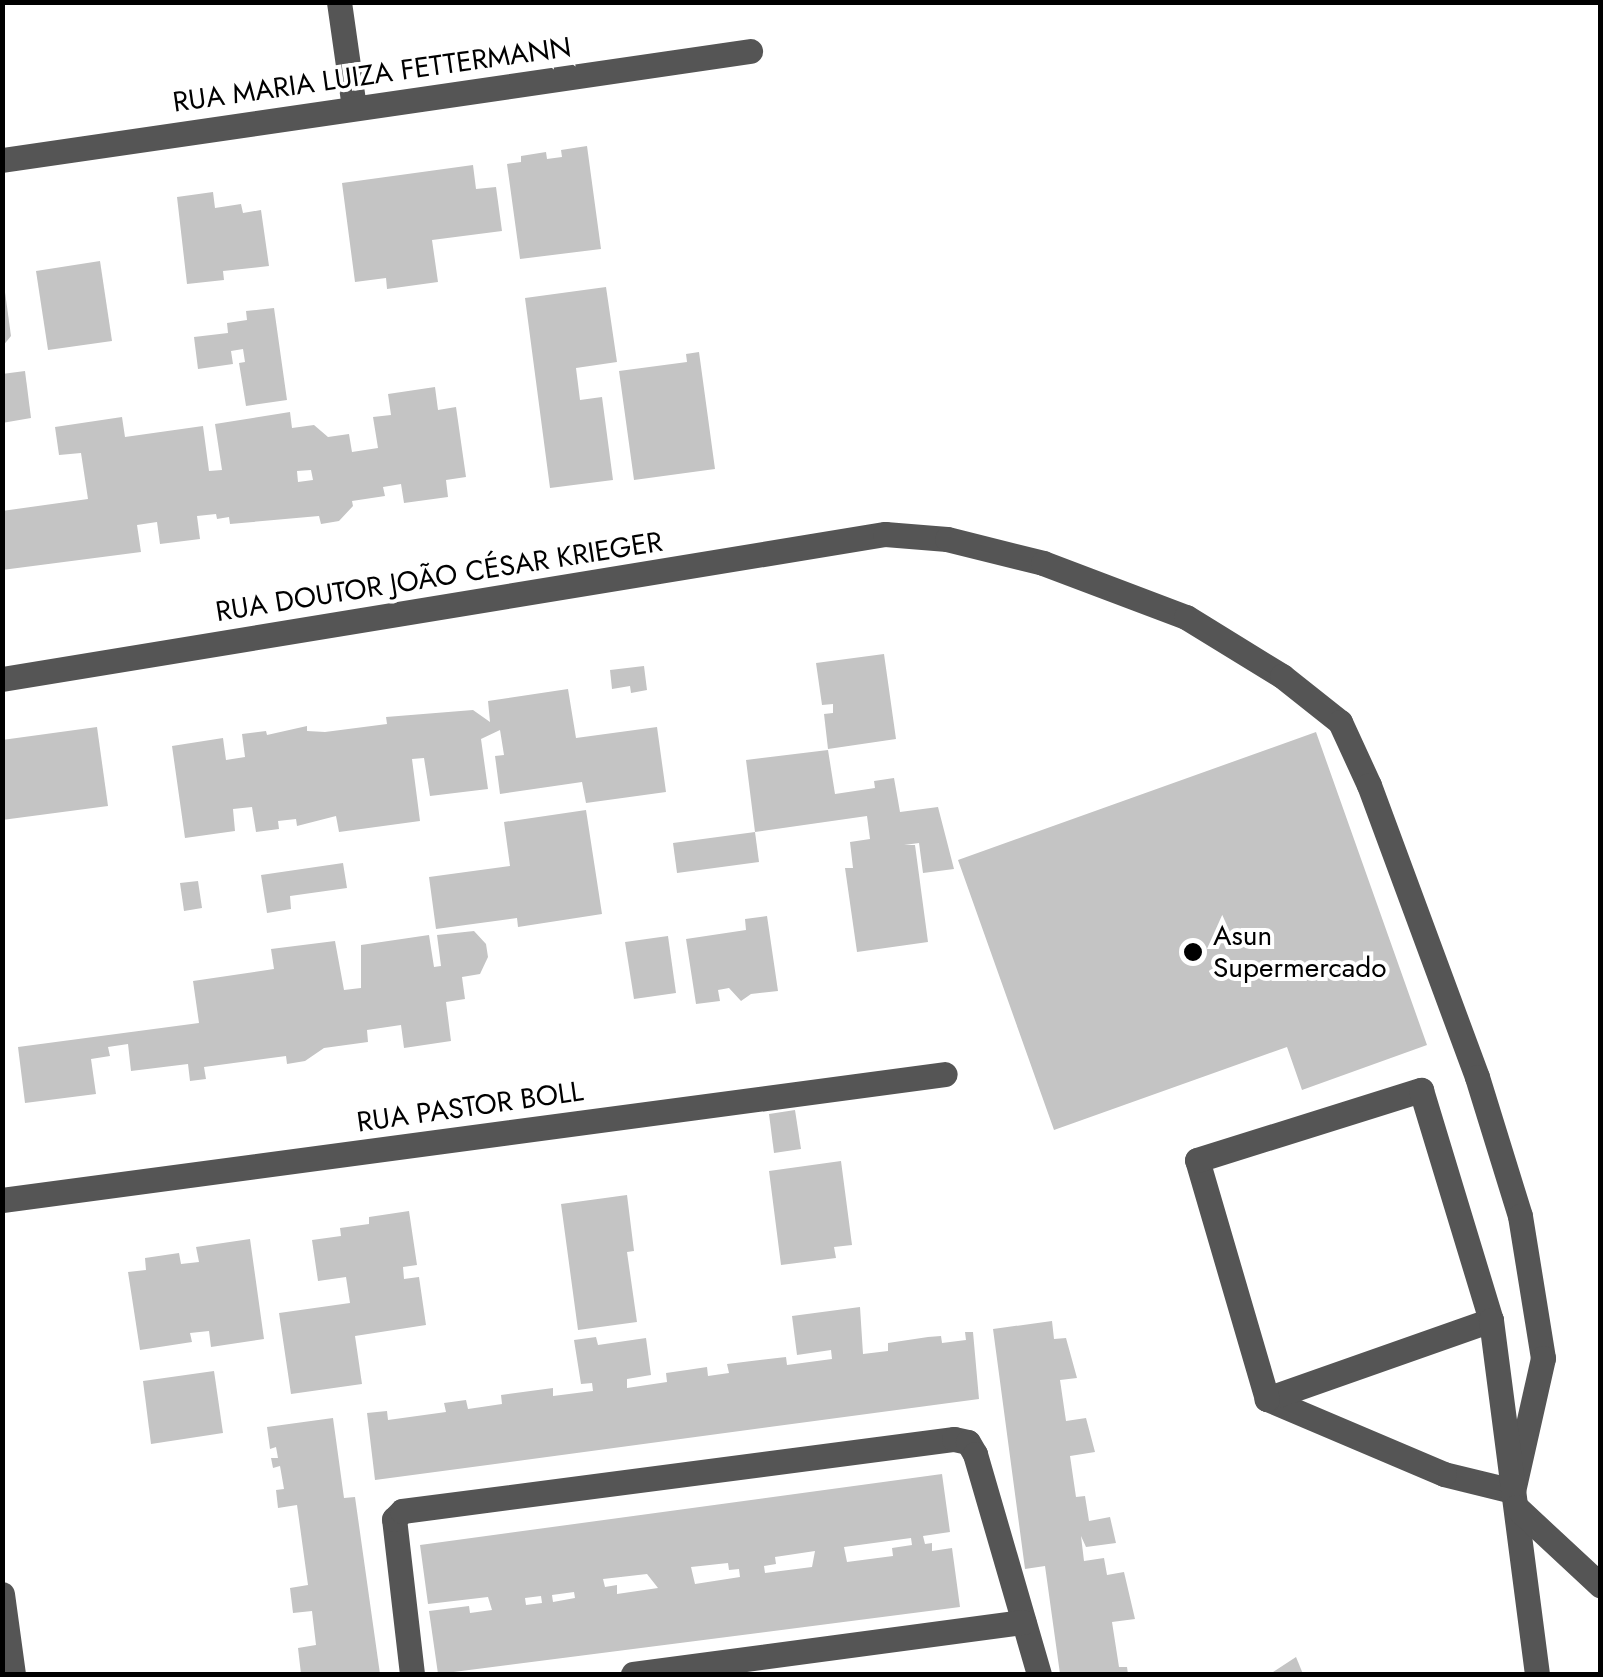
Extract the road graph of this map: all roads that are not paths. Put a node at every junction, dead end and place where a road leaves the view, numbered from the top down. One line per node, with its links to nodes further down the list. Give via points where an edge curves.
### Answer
1 (339, 2): 3 (street)
2 (750, 50): 3 (street, RUA MARIA LUIZA FETTERMANN)
3 (354, 107): 4 (street, RUA MARIA LUIZA FETTERMANN)
4 (2, 160)
5 (2, 679): 10 (street, RUA DOUTOR JOÃO CÉSAR KRIEGER, via 885,534 947,539 1042,563 1186,616 1282,676 1340,722 1369,785 1477,1077 1520,1216 1543,1358)
6 (945, 1074): 7 (street, RUA PASTOR BOLL)
7 (2, 1200)
8 (1491, 1320): 9 (street); 9 (street, via 1421,1090 1196,1160); 10 (street)
9 (1267, 1399): 10 (street)
10 (1515, 1499): 11 (street); 18 (street)
11 (1600, 1585)
12 (2, 1594): 14 (street)
13 (1024, 1622): 15 (street, via 976,1454 968,1442 954,1439 402,1511 394,1518); 16 (street); 17 (street)
14 (14, 1674)
15 (412, 1674)
16 (633, 1674)
17 (1039, 1674)
18 (1537, 1674)

